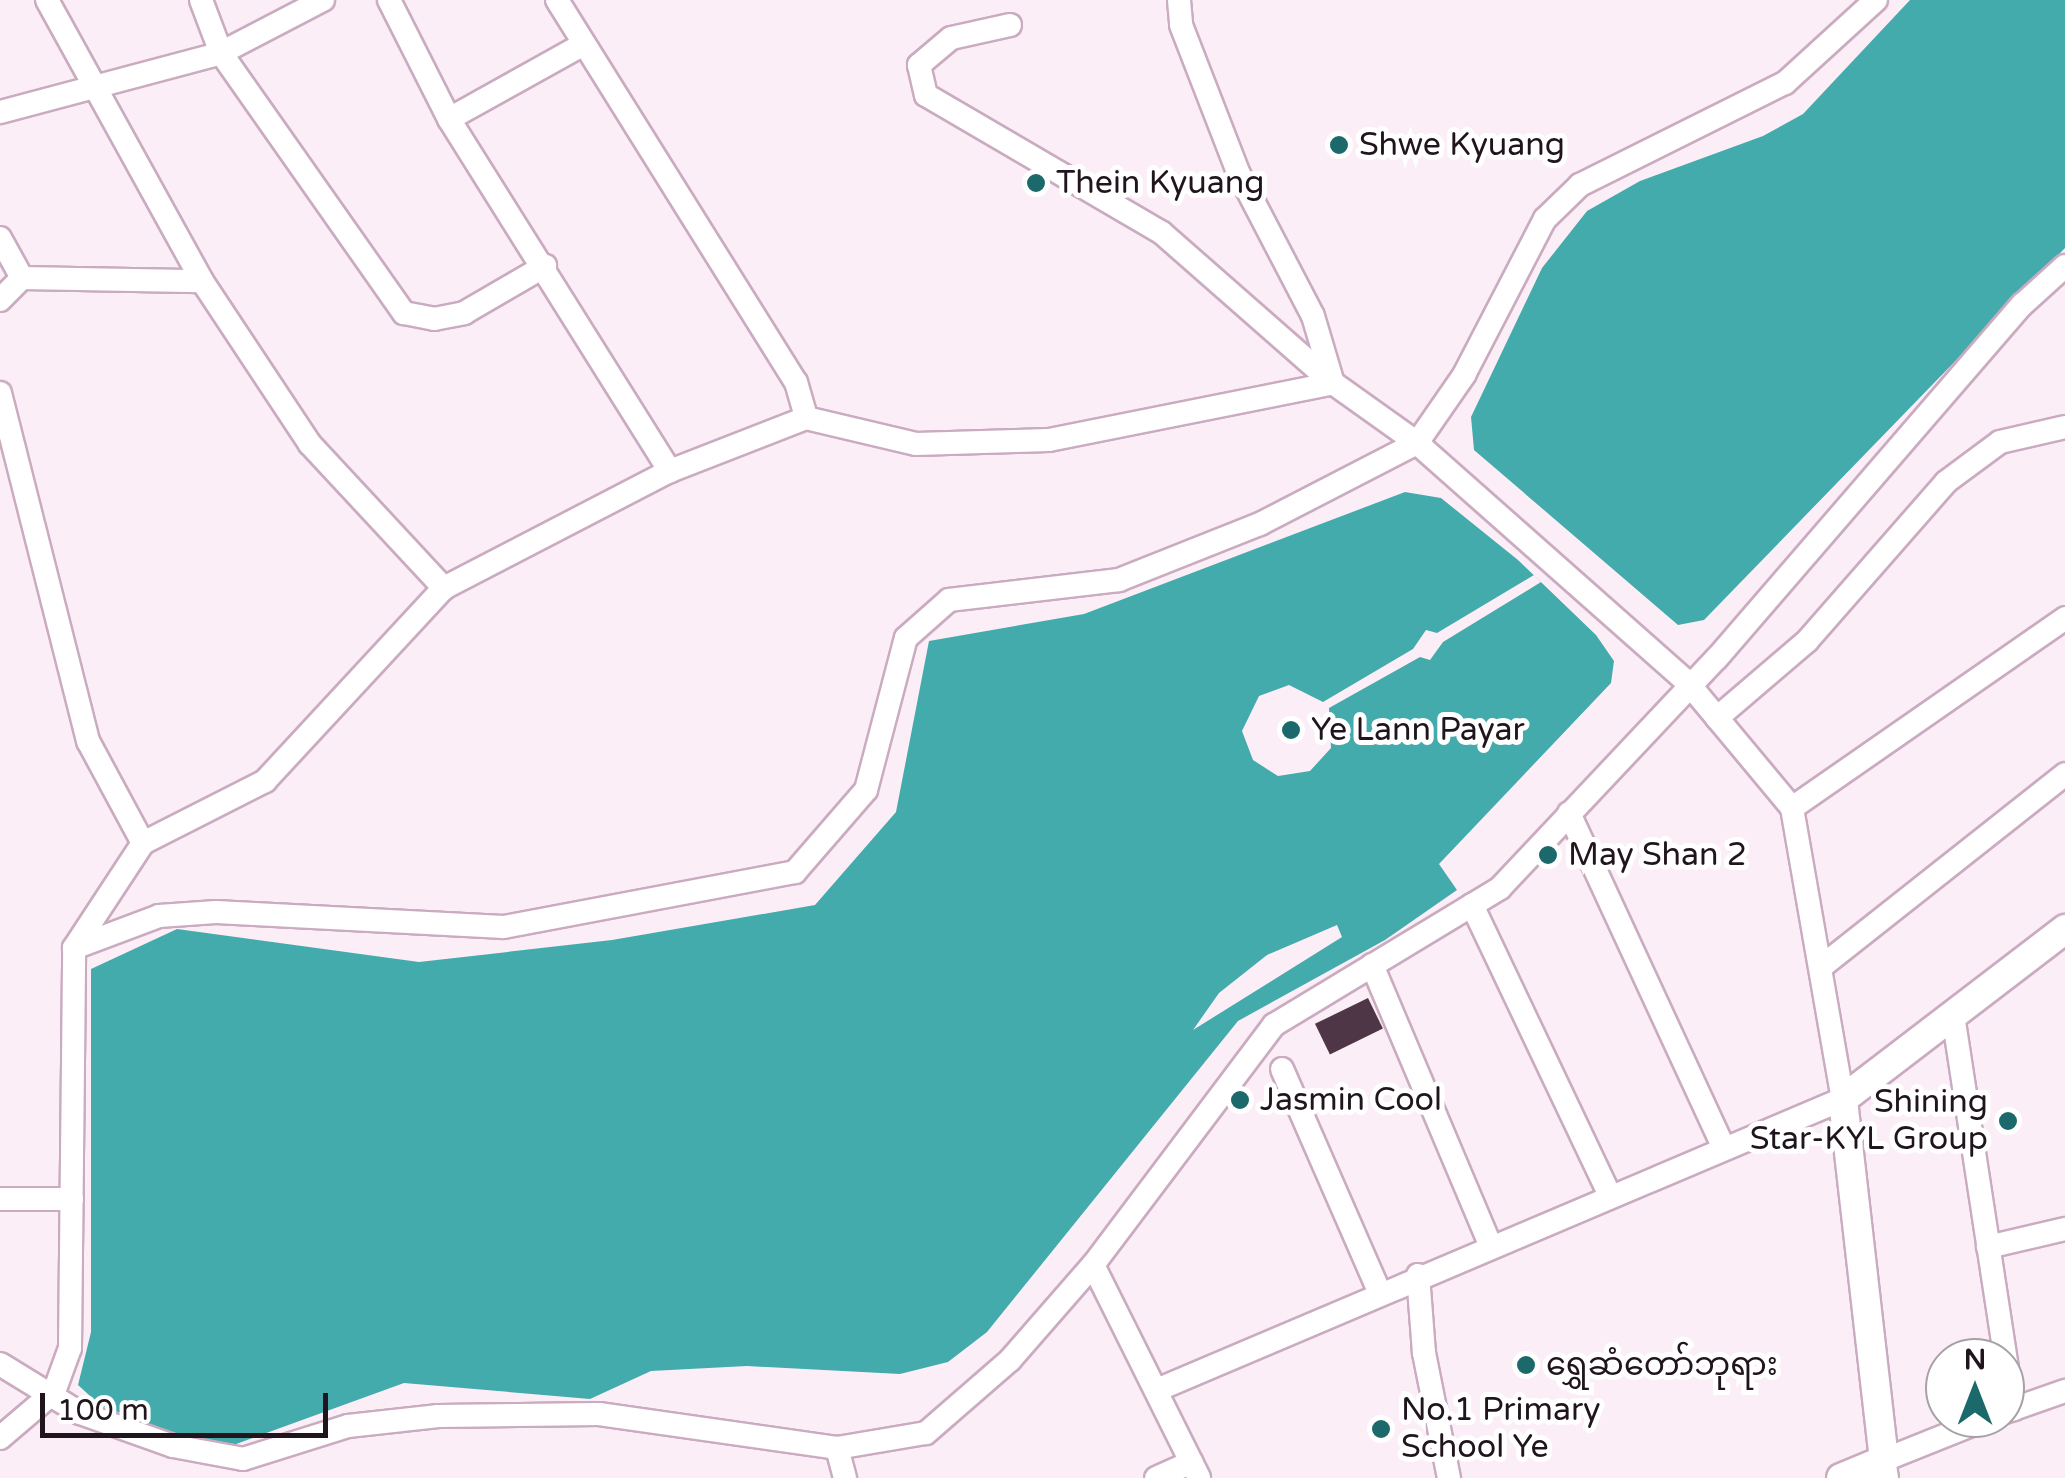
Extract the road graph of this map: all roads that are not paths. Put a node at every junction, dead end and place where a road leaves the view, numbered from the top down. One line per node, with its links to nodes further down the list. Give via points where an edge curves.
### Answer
1 (47, 0): 11 (street)
2 (201, 0): 10 (street)
3 (323, 0): 10 (street)
4 (389, 0): 13 (street)
5 (557, 0): 9 (street)
6 (1179, 0): 20 (street, via 1180,26 1238,172 1314,316)
7 (1876, 0): 24 (street, via 1785,83 1580,185 1544,219 1464,375)
8 (1010, 24): 20 (street, via 951,38 919,65 926,95 1162,233)
9 (582, 45): 13 (street); 22 (street, via 796,382)
10 (222, 53): 11 (street); 15 (street, via 404,313 434,319 464,313)
11 (96, 91): 12 (street); 18 (street)
12 (0, 112)
13 (449, 119): 15 (street)
14 (0, 238): 17 (street)
15 (546, 266): 25 (street)
16 (2065, 266): 28 (street, via 2022,305 1875,481)
17 (22, 278): 18 (street); 19 (street)
18 (202, 281): 26 (street, via 310,444)
19 (0, 300)
20 (1333, 383): 22 (street, via 1048,440 916,444); 24 (street)
21 (0, 393): 33 (street, via 88,741)
22 (806, 418): 25 (street)
23 (2065, 427): 29 (street, via 2000,442 1946,482 1807,641)
24 (1417, 442): 28 (street); 36 (street, via 1260,524 1119,580 950,600 906,638 866,790 795,872 504,927 216,912 159,916)
25 (670, 471): 26 (street)
26 (444, 588): 33 (street, via 265,782)
27 (2065, 618): 31 (street)
28 (1688, 682): 29 (street); 32 (street)
29 (1716, 718): 31 (street)
30 (2065, 774): 38 (street)
31 (1792, 808): 38 (street)
32 (1569, 813): 34 (street, via 1500,888); 42 (street)
33 (143, 843): 36 (street)
34 (1472, 905): 37 (street); 43 (street)
35 (2065, 929): 39 (street)
36 (74, 948): 45 (street)
37 (1372, 965): 47 (street); 49 (street, via 1274,1025)
38 (1821, 966): 41 (street)
39 (1953, 1015): 41 (street); 48 (street)
40 (1282, 1069): 51 (street)
41 (1843, 1099): 42 (street); 61 (street)
42 (1724, 1148): 43 (street)
43 (1610, 1196): 47 (street)
44 (0, 1199): 45 (street)
45 (72, 1200): 56 (street, via 70,1348)
46 (2065, 1229): 48 (street)
47 (1490, 1245): 50 (street)
48 (1988, 1247): 52 (street)
49 (1092, 1264): 54 (street); 60 (street, via 1010,1360 926,1433)
50 (1418, 1275): 51 (street); 65 (street, via 1424,1353)
51 (1379, 1291): 54 (street)
52 (2000, 1338)
53 (0, 1364): 56 (street)
54 (1158, 1389): 62 (street)
55 (2065, 1391): 57 (street)
56 (54, 1392): 58 (street); 60 (street, via 80,1413 173,1446 243,1458 348,1426 438,1416 599,1414)
57 (2025, 1405)
58 (0, 1438)
59 (1949, 1438): 61 (street)
60 (837, 1448): 63 (street)
61 (1886, 1469): 66 (street)
62 (1196, 1470): 64 (street)
63 (846, 1478)
64 (1156, 1478)
65 (1449, 1478)
66 (1841, 1478)

